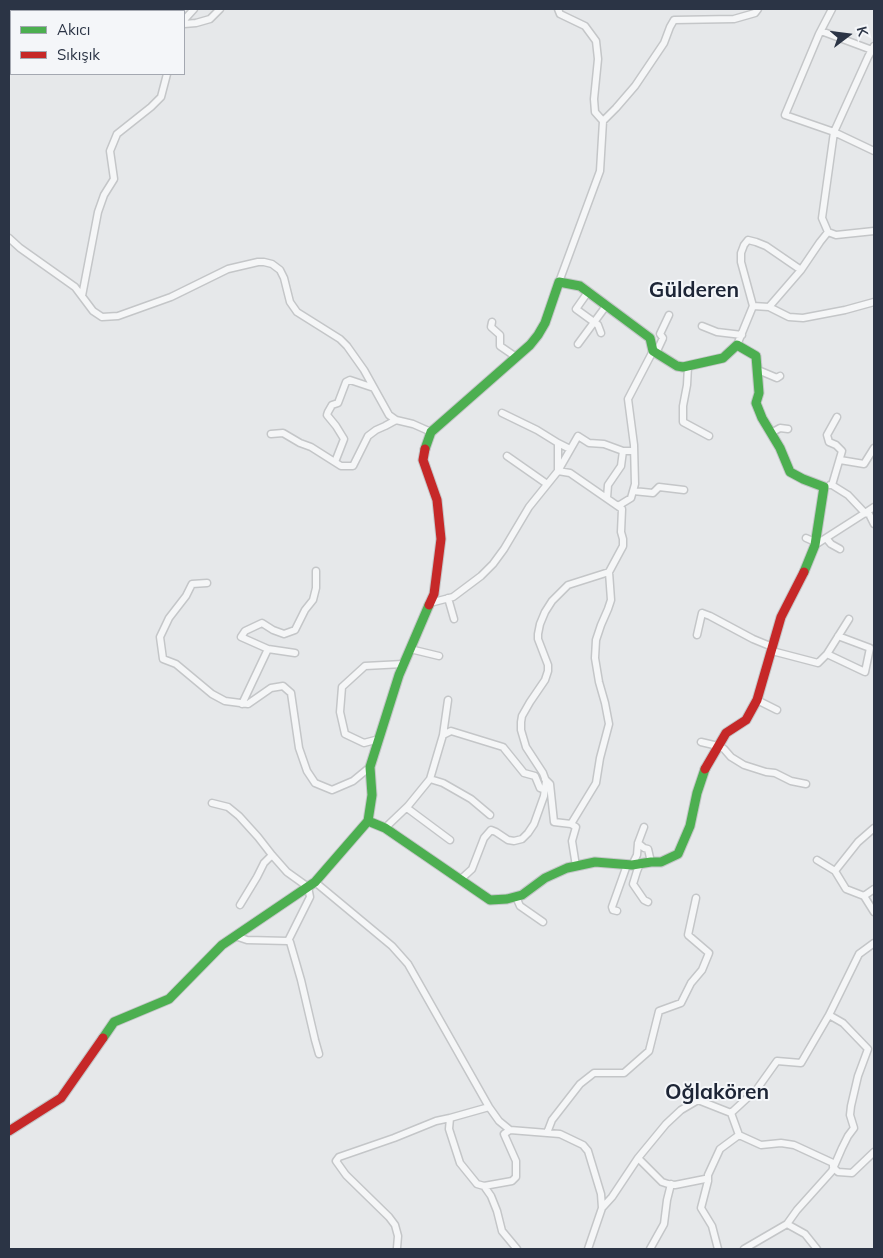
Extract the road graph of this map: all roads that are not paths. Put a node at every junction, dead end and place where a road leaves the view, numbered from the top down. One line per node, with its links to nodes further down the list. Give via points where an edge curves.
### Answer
1 (194, 9): 6 (street)
2 (220, 9): 7 (street, via 210,19)
3 (558, 9): 11 (street, via 560,14 585,26 596,41 598,59 594,112)
4 (758, 9): 11 (street, via 755,13 734,19 674,20 664,43 635,86)
5 (832, 9): 8 (street)
6 (185, 21)
7 (185, 22)
8 (821, 31): 9 (street); 12 (street, via 785,115)
9 (873, 48): 12 (street)
10 (167, 75): 20 (street, via 161,97 117,134 110,151 114,179 98,212)
11 (602, 121): 18 (street, via 600,171)
12 (834, 132): 13 (street); 14 (street, via 822,218)
13 (874, 151)
14 (828, 232): 15 (street, via 836,235); 17 (street)
15 (874, 232)
16 (9, 238): 20 (street, via 75,287)
17 (800, 270): 23 (street, via 766,246 748,240 741,262); 24 (street)
18 (559, 282): 19 (street, via 580,286); 36 (street, via 545,323 530,345)
19 (588, 292): 22 (street); 28 (street, via 576,309)
20 (82, 296): 40 (street, via 93,311 102,316 118,316 171,297 228,270 258,262 272,264 280,270 290,302 297,312 340,339 354,354)
21 (874, 302): 26 (street)
22 (606, 306): 28 (street); 35 (street, via 650,338)
23 (753, 306): 24 (street); 32 (street)
24 (769, 307): 26 (street)
25 (669, 315): 35 (street, via 660,334 663,338)
26 (798, 318): 29 (street)
27 (492, 322): 36 (street, via 491,327 500,335 500,346)
28 (594, 322): 31 (street); 33 (street)
29 (802, 325)
30 (702, 326): 32 (street, via 717,332)
31 (601, 333)
32 (742, 335): 34 (street)
33 (578, 344)
34 (737, 345): 37 (street, via 723,358); 38 (street, via 756,356)
35 (654, 352): 37 (street, via 677,366); 53 (street, via 628,399)
36 (516, 357): 45 (street)
37 (688, 366): 48 (street, via 684,422)
38 (758, 370): 39 (street, via 777,378); 46 (street, via 756,403)
39 (780, 376)
40 (374, 388): 43 (street, via 389,415); 56 (street, via 350,380 346,382 338,402 326,415 344,438)
41 (502, 414): 49 (street)
42 (837, 417): 55 (street, via 827,435 829,442 842,452)
43 (396, 420): 45 (street); 56 (street, via 368,436 353,466)
44 (788, 429): 46 (street, via 780,428)
45 (431, 432): 75 (street, via 423,460 437,500 441,539)
46 (771, 433): 59 (street, via 790,472)
47 (271, 434): 56 (street, via 283,433)
48 (709, 436)
49 (558, 443): 51 (street); 57 (street)
50 (874, 448): 55 (street, via 864,464)
51 (570, 449): 52 (street, via 578,436 589,443); 57 (street)
52 (623, 451): 53 (street); 62 (street, via 621,466 608,485)
53 (634, 451): 61 (street)
54 (507, 456): 58 (street)
55 (840, 460): 59 (street)
56 (334, 462)
57 (558, 471): 58 (street); 62 (street, via 570,473)
58 (547, 484): 74 (street, via 493,564)
59 (828, 486): 65 (street, via 848,495); 69 (street)
60 (684, 490): 61 (street, via 659,487 653,493)
61 (633, 491): 63 (street, via 632,498)
62 (607, 498): 63 (street)
63 (618, 506): 72 (street, via 622,509 620,532 623,546)
64 (874, 507): 65 (street)
65 (865, 513): 66 (street); 68 (street)
66 (874, 524)
67 (806, 538): 69 (street)
68 (826, 538): 69 (street); 70 (street)
69 (815, 544): 82 (street, via 781,617)
70 (840, 549)
71 (316, 571): 80 (street, via 313,600 295,630 284,634 262,623 245,631 241,637)
72 (609, 572): 97 (street, via 568,585 552,601 540,624 538,639 548,671 546,680 522,716 521,730 526,748); 104 (street, via 611,600 596,640 599,682 609,724 596,783)
73 (207, 583): 89 (street, via 192,584 169,618 160,637 163,659 176,664 212,694 225,701)
74 (448, 598): 75 (street); 76 (street)
75 (430, 603): 81 (street)
76 (454, 619)
77 (849, 619): 79 (street)
78 (697, 635): 82 (street, via 702,613 770,646)
79 (838, 636): 84 (street); 84 (street, via 870,648 865,672)
80 (268, 649): 83 (street); 89 (street)
81 (410, 650): 85 (street); 86 (street)
82 (772, 651): 84 (street, via 818,662); 88 (street)
83 (295, 653)
84 (827, 654)
85 (439, 656)
86 (403, 664): 92 (street); 92 (street, via 365,666 342,687 340,712 345,734 364,742)
87 (448, 700): 91 (street)
88 (757, 700): 90 (street); 94 (street, via 746,720 726,733)
89 (242, 704): 95 (street, via 248,704 271,688 283,686 291,694 299,748 315,783 332,790 353,782)
90 (777, 710)
91 (443, 735): 96 (street); 99 (street, via 451,731 503,747 524,773 535,776 540,788)
92 (380, 739): 95 (street)
93 (701, 742): 94 (street)
94 (718, 746): 98 (street, via 744,765); 112 (street, via 705,770 690,826 678,854 661,862)
95 (370, 767): 103 (street, via 372,795)
96 (430, 779): 101 (street); 102 (street, via 471,799)
97 (545, 779): 99 (street); 104 (street, via 550,784 554,822)
98 (806, 784)
99 (545, 790): 116 (street, via 528,833 514,841 491,830 484,838 472,869)
100 (212, 803): 110 (street, via 228,807 239,816)
101 (406, 808): 106 (street); 108 (street)
102 (490, 815)
103 (368, 821): 106 (street); 117 (street)
104 (571, 824): 114 (street, via 576,827 572,841)
105 (644, 827): 109 (street)
106 (385, 828): 116 (street)
107 (874, 828): 115 (street)
108 (450, 840)
109 (638, 843): 112 (street, via 648,849); 113 (street)
110 (272, 855): 117 (street, via 287,872); 123 (street)
111 (818, 860): 115 (street)
112 (651, 862): 113 (street)
113 (633, 865): 114 (street, via 595,862); 122 (street, via 633,884); 124 (street, via 612,907)
114 (576, 866): 120 (street, via 545,878)
115 (835, 871): 119 (street, via 846,889)
116 (460, 880): 120 (street, via 490,900)
117 (311, 884): 127 (street); 128 (street, via 310,897); 133 (street, via 392,946 408,964)
118 (874, 889): 119 (street)
119 (864, 896): 125 (street)
120 (516, 897): 126 (street, via 520,906)
121 (696, 898): 138 (street, via 688,935 708,953 702,970 681,1003 659,1011 649,1051 624,1073 594,1073 580,1084 552,1120)
122 (648, 902)
123 (240, 905)
124 (617, 911)
125 (874, 912)
126 (544, 922)
127 (235, 936): 128 (street, via 247,940); 137 (street, via 169,999 114,1022 61,1098)
128 (288, 941): 132 (street)
129 (874, 943): 130 (street, via 859,954)
130 (829, 1014): 131 (street, via 843,1023); 134 (street, via 801,1063 778,1061 757,1089)
131 (871, 1051): 142 (street, via 858,1076 850,1115 854,1128)
132 (319, 1054)
133 (490, 1107): 135 (street); 136 (street, via 498,1121)
134 (731, 1113): 139 (street); 141 (street, via 698,1100 689,1104 666,1124)
135 (450, 1118): 145 (street, via 449,1129 460,1163 477,1184); 148 (street, via 339,1157 336,1161 346,1176 395,1225)
136 (510, 1130): 138 (street); 145 (street, via 504,1134 516,1161 516,1178)
137 (9, 1131)
138 (547, 1133): 146 (street, via 560,1134 583,1145 588,1151)
139 (739, 1135): 142 (street, via 761,1145 794,1145 833,1163); 143 (street, via 720,1149)
140 (874, 1152): 142 (street, via 852,1173 838,1172)
141 (638, 1158): 144 (street, via 662,1182); 146 (street)
142 (833, 1167): 147 (street)
143 (708, 1181): 144 (street); 152 (street, via 701,1208 712,1226)
144 (671, 1184): 151 (street, via 664,1224)
145 (484, 1186): 149 (street, via 497,1210 502,1231)
146 (602, 1208): 150 (street)
147 (787, 1224): 153 (street); 154 (street, via 804,1234)
148 (397, 1248)
149 (517, 1249)
150 (588, 1249)
151 (650, 1249)
152 (718, 1249)
153 (744, 1249)
154 (817, 1249)

